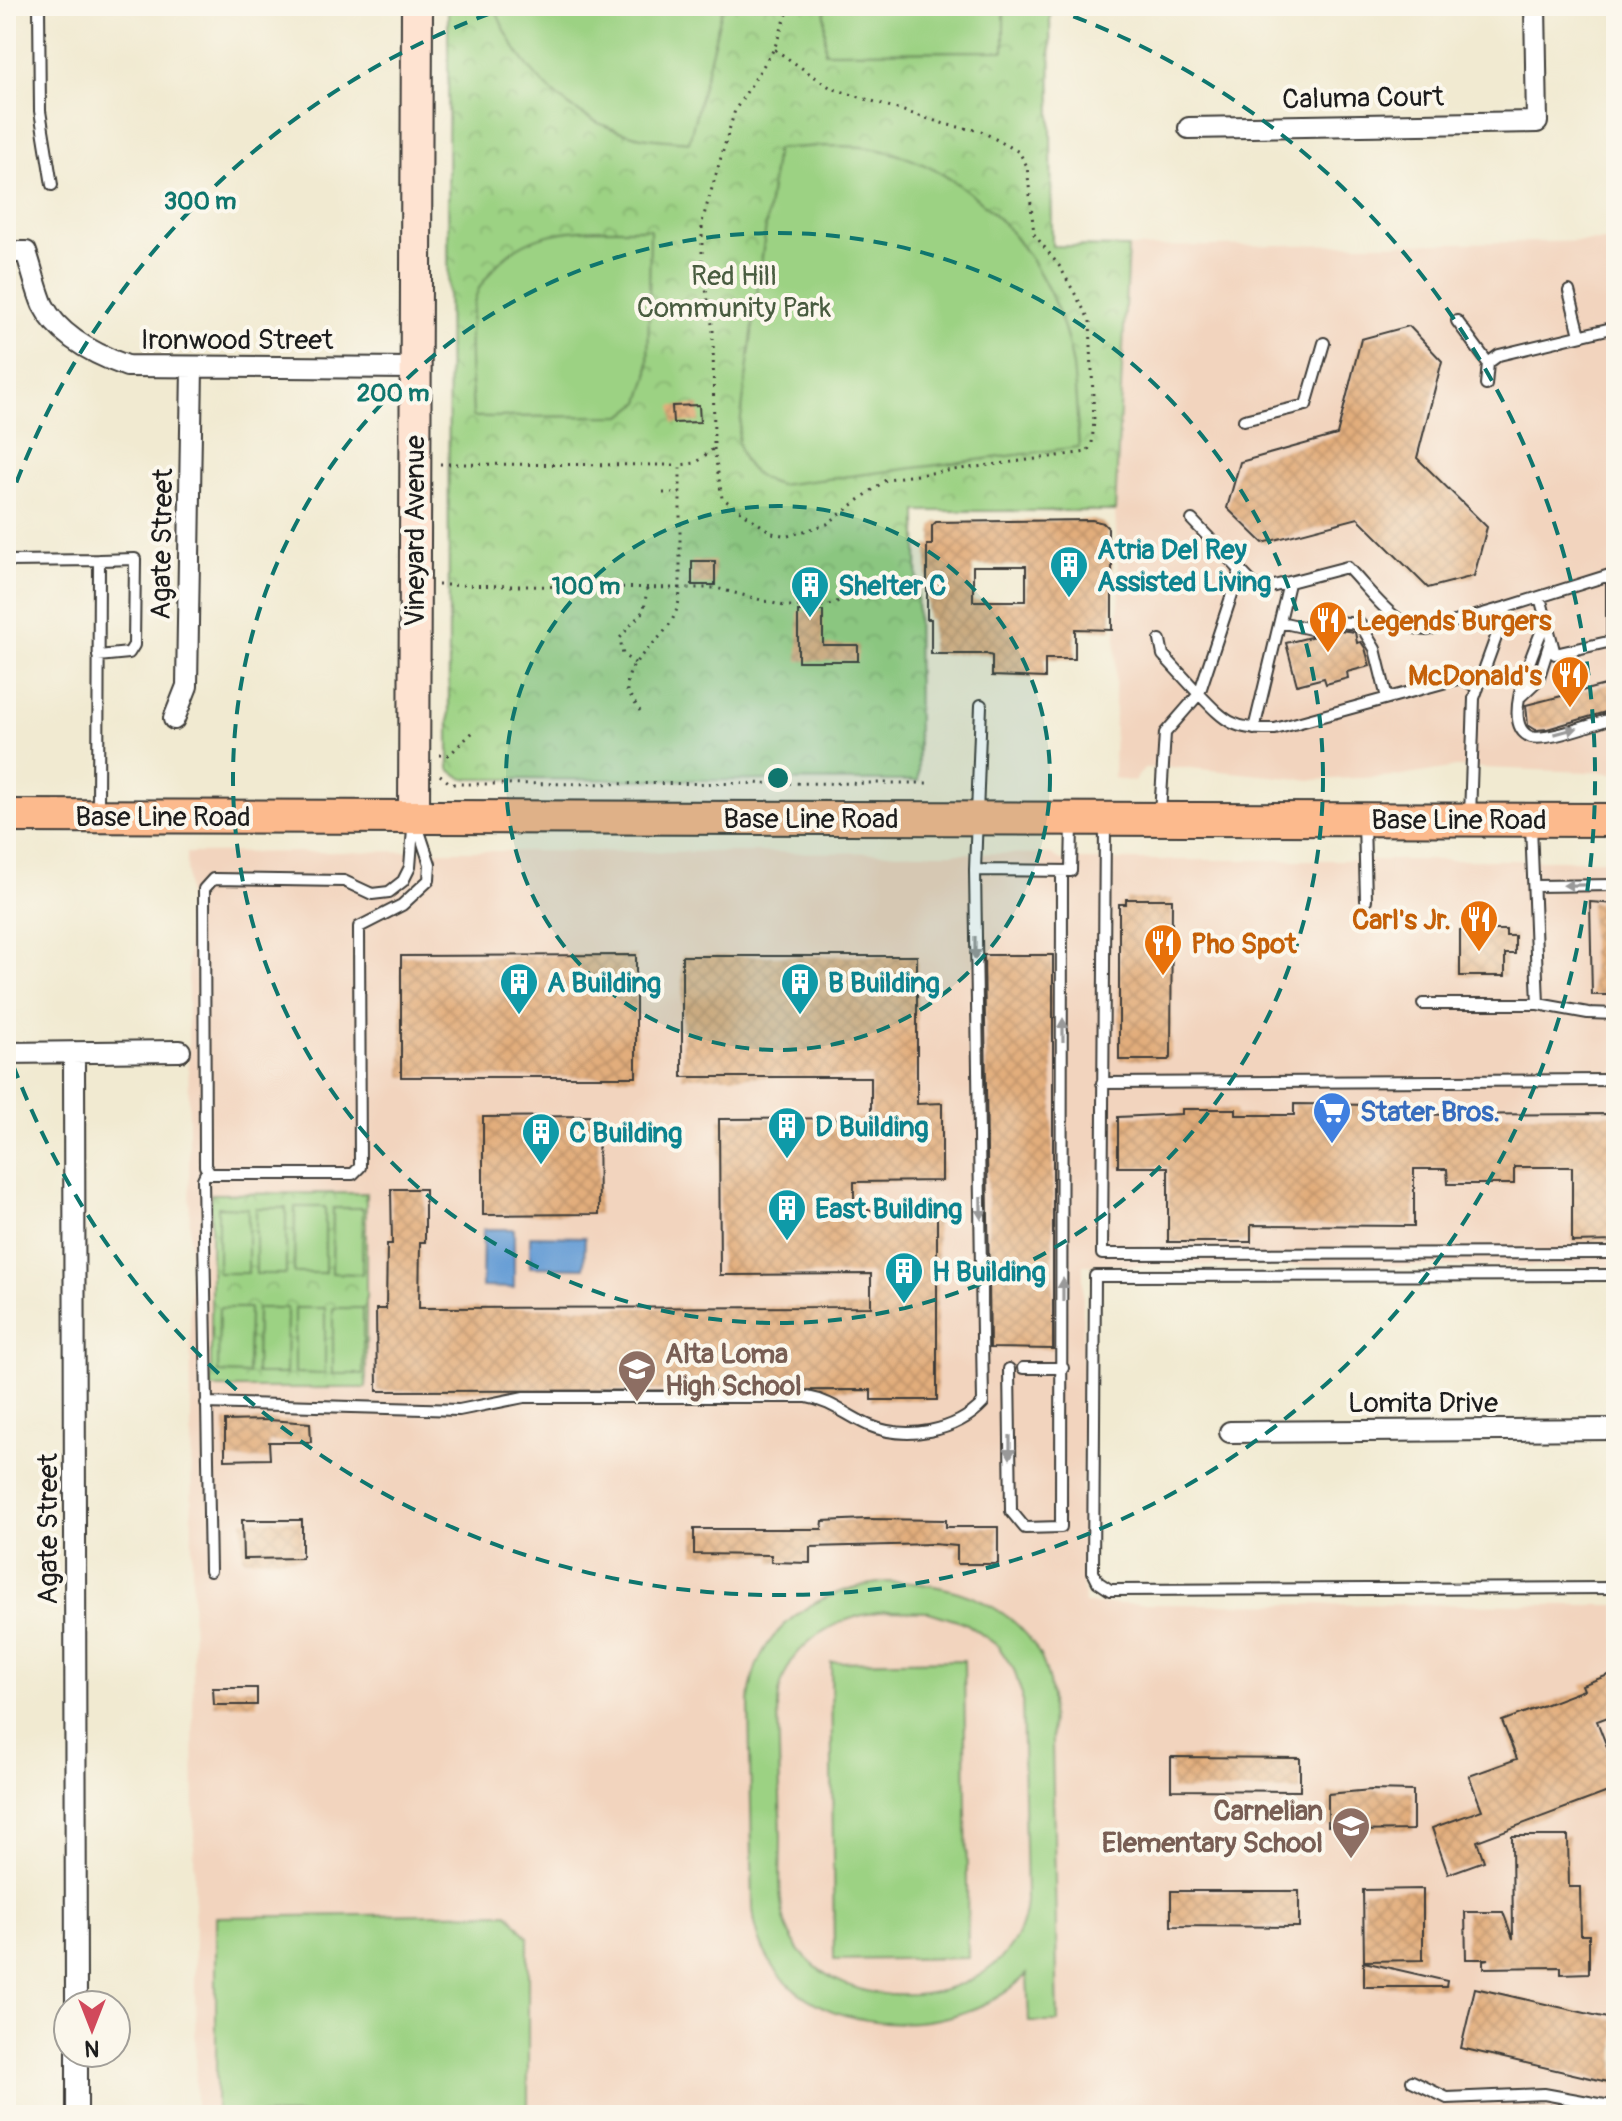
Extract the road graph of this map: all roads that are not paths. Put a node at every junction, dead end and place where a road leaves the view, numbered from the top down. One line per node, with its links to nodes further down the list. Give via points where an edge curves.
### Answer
1 (39, 6): 5 (lane, via 40,111)
2 (417, 6): 14 (street, Vineyard Avenue)
3 (1535, 6): 4 (street, Caluma Court, via 1537,122)
4 (1189, 128)
5 (52, 185)
6 (16, 252): 13 (street, Ironwood Street, via 44,306 76,341 127,366)
7 (1569, 291): 10 (lane)
8 (1457, 321): 12 (lane)
9 (1616, 327): 10 (lane)
10 (1580, 335): 12 (lane, via 1499,355)
11 (1324, 343): 16 (lane, via 1306,405)
12 (1488, 363): 15 (lane)
13 (192, 367): 14 (street, Ironwood Street); 37 (street, Agate Street, via 187,686)
14 (414, 368): 41 (street, Vineyard Avenue)
15 (1486, 385)
16 (1244, 420)
17 (1192, 520): 20 (lane)
18 (99, 560): 19 (lane); 30 (lane); 30 (lane, via 135,559 134,645 129,653)
19 (6, 561)
20 (1240, 570): 22 (lane, via 1259,590); 32 (lane)
21 (1614, 573): 23 (lane); 29 (lane)
22 (1289, 583): 24 (lane, via 1347,567 1415,630); 25 (lane)
23 (1540, 597): 24 (lane); 26 (lane)
24 (1507, 607): 31 (lane)
25 (1280, 622): 33 (lane, via 1311,629 1338,622 1360,624 1375,649); 38 (lane)
26 (1545, 622): 28 (lane); 34 (lane)
27 (1160, 640): 32 (lane, via 1163,655)
28 (1551, 640): 29 (lane, via 1555,654); 34 (lane, via 1538,680)
29 (1614, 644)
30 (98, 656): 40 (lane)
31 (1478, 688): 33 (lane, via 1461,678); 47 (lane)
32 (1199, 694): 38 (lane, via 1224,720); 45 (lane, via 1165,733)
33 (1387, 698): 38 (lane, via 1275,729)
34 (1518, 698): 36 (lane, one-way to 36, via 1516,722 1530,737)
35 (981, 705): 42 (lane)
36 (1616, 717)
37 (174, 719)
38 (1254, 729)
39 (6, 816): 40 (main road, Base Line Road)
40 (98, 816): 41 (main road, Base Line Road)
41 (414, 816): 42 (main road, Base Line Road); 63 (lane, via 430,864 429,880 402,905 359,927 360,1167 353,1174 224,1175); 63 (lane, via 410,867 389,892 372,894 344,881 213,879 204,889)
42 (975, 818): 43 (main road, Base Line Road); 50 (lane)
43 (1073, 818): 44 (main road, Base Line Road); 51 (lane, via 1071,871)
44 (1105, 818): 45 (main road, Base Line Road); 62 (lane)
45 (1159, 818): 46 (main road, Base Line Road)
46 (1364, 819): 47 (main road, Base Line Road); 54 (lane)
47 (1470, 819): 48 (main road, Base Line Road)
48 (1531, 819): 49 (main road, Base Line Road); 53 (lane)
49 (1616, 820)
50 (975, 870): 51 (lane); 69 (lane, one-way to 69, via 983,1403 968,1419 935,1430 902,1432 871,1427 828,1401 807,1397 524,1397 459,1410)
51 (1062, 871): 67 (lane, one-way to 51)
52 (1616, 885): 53 (lane, one-way to 53)
53 (1534, 886): 56 (lane)
54 (1366, 900)
55 (1423, 1004): 56 (lane)
56 (1538, 1004): 57 (lane)
57 (1616, 1014)
58 (180, 1051): 59 (street)
59 (74, 1052): 60 (street); 76 (street, Agate Street)
60 (6, 1053)
61 (1616, 1080): 62 (lane)
62 (1102, 1083): 64 (lane, via 1102,1254)
63 (207, 1170): 69 (lane)
64 (1616, 1253)
65 (1616, 1275): 73 (lane, via 1095,1276 1093,1572 1110,1590)
66 (1023, 1368): 67 (lane)
67 (1063, 1368): 68 (lane, one-way to 67, via 1011,1511 1025,1528 1052,1528 1061,1527)
68 (1009, 1369)
69 (206, 1403): 72 (lane)
70 (1616, 1429): 71 (street, Lomita Drive)
71 (1230, 1432)
72 (210, 1571)
73 (1616, 1588)
74 (1616, 1828): 75 (lane)
75 (1616, 1954)
76 (76, 1989)
77 (77, 2069): 80 (street)
78 (1412, 2081): 79 (lane, via 1447,2098 1544,2094)
79 (1616, 2107)
80 (77, 2115)

